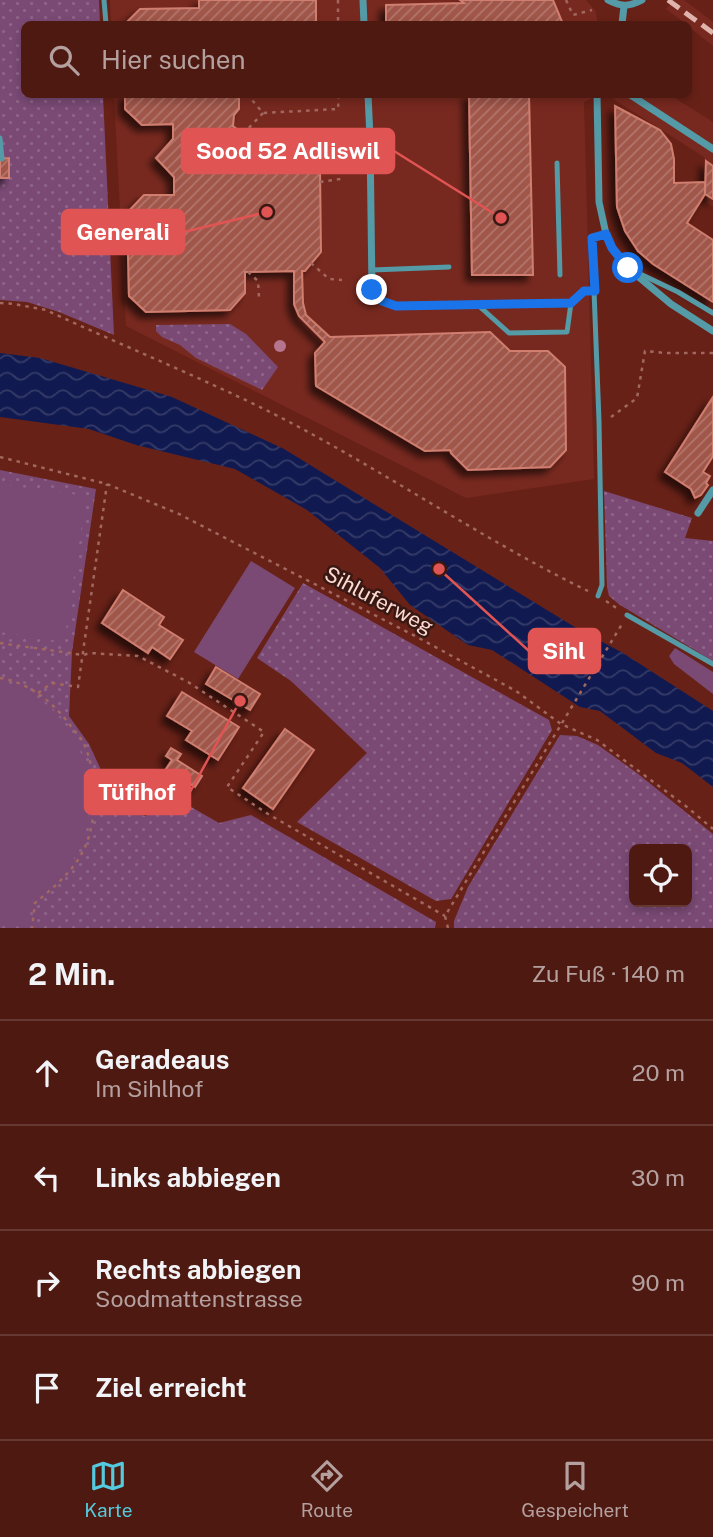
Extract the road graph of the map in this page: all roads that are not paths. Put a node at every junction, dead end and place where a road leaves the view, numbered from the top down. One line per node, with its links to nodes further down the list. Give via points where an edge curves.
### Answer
1 (104, 0): 6 (lane)
2 (363, 0): 7 (street)
3 (608, 0): 5 (street)
4 (642, 0): 5 (street)
5 (624, 6): 8 (street)
6 (106, 21)
7 (364, 21)
8 (622, 21)
9 (368, 98): 13 (street)
10 (597, 98): 18 (street, via 599,202)
11 (635, 98): 15 (street)
12 (0, 138): 16 (lane)
13 (370, 138): 14 (lane); 21 (street)
14 (267, 141)
15 (713, 149)
16 (2, 159)
17 (557, 163): 22 (lane)
18 (606, 234): 20 (street); 24 (lane, via 592,238)
19 (449, 267): 21 (lane)
20 (628, 268): 27 (lane); 28 (street)
21 (372, 270): 26 (street, via 372,290 382,301 396,306)
22 (560, 275)
23 (584, 291): 24 (lane); 25 (street)
24 (595, 291): 31 (lane, via 602,585)
25 (571, 303): 26 (street); 26 (lane, via 567,332 509,333)
26 (479, 306)
27 (713, 313)
28 (713, 331)
29 (713, 490): 30 (street)
30 (698, 513)
31 (598, 596)
32 (625, 618): 33 (lane)
33 (713, 664)

